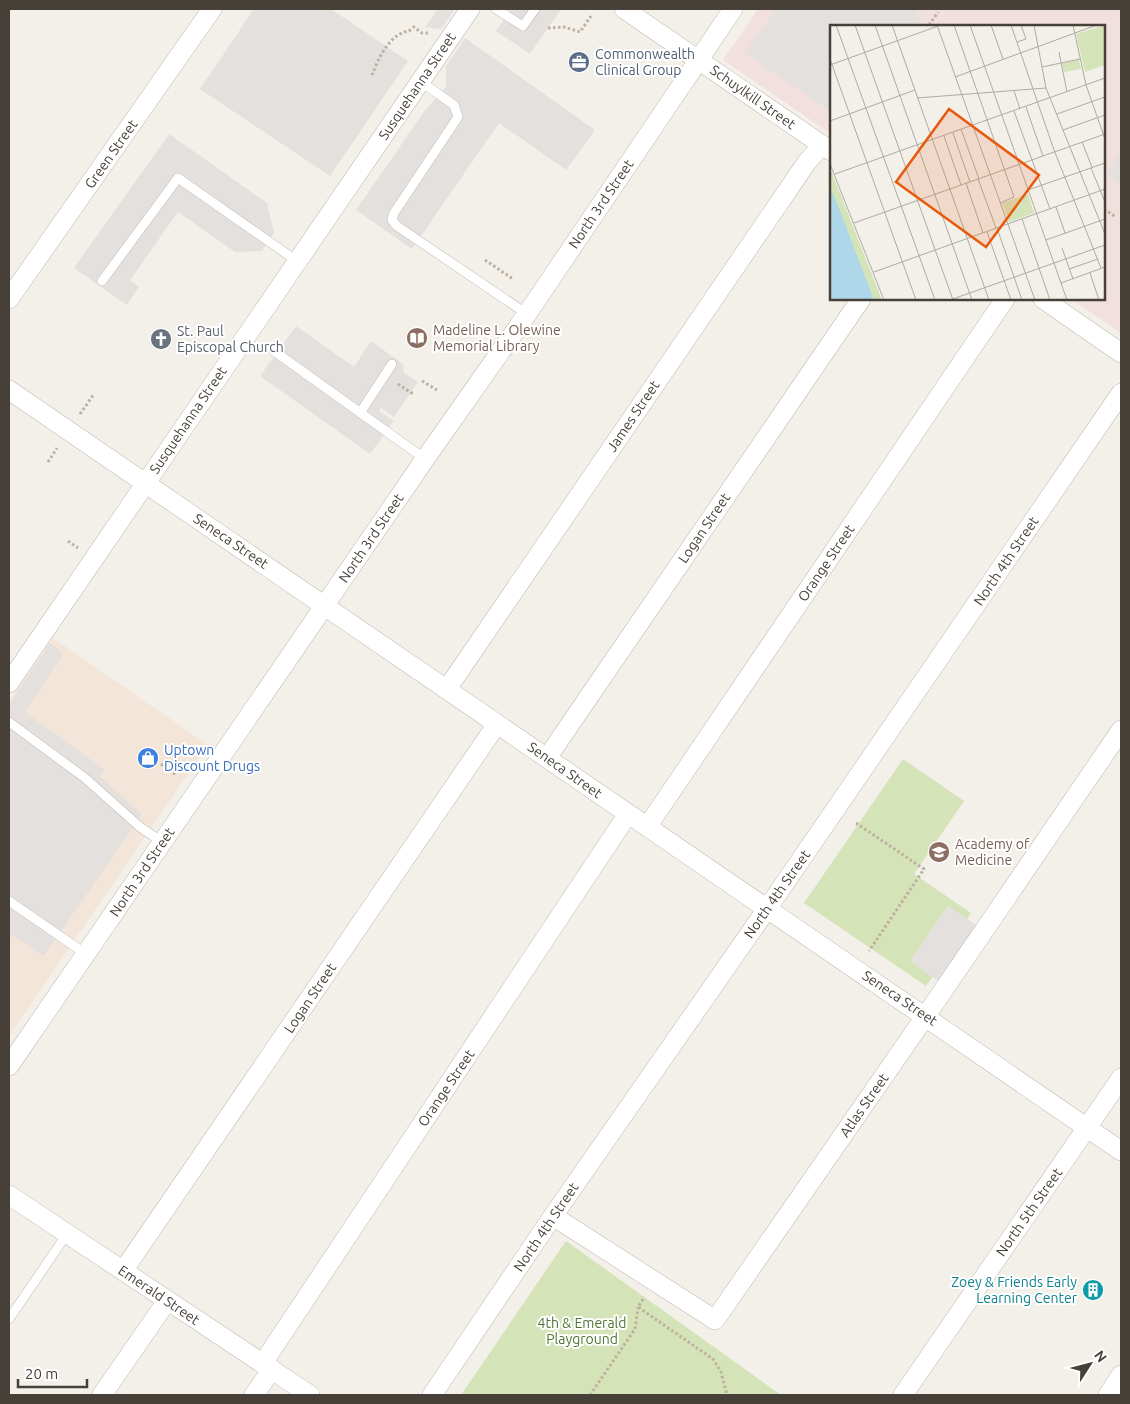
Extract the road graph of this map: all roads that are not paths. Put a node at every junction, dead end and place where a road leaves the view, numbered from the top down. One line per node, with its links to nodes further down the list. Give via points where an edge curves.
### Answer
1 (212, 9): 12 (street, Green Street)
2 (470, 9): 8 (street, Susquehanna Street)
3 (496, 9): 4 (lane, via 523,26)
4 (536, 9)
5 (624, 9): 7 (street, Schuylkill Street)
6 (733, 9): 7 (street, North 3rd Street)
7 (699, 59): 9 (street, Schuylkill Street); 16 (street, North 3rd Street)
8 (420, 81): 10 (street, Susquehanna Street); 16 (lane, via 454,105 458,117 392,220)
9 (827, 148): 27 (street, James Street, via 807,162)
10 (297, 261): 11 (lane, via 178,178); 24 (street, Susquehanna Street)
11 (102, 281)
12 (9, 299)
13 (860, 300): 31 (street, Logan Street)
14 (1004, 300): 33 (street, Orange Street)
15 (1045, 300): 18 (street)
16 (527, 314): 23 (street, North 3rd Street)
17 (274, 351): 22 (lane)
18 (1121, 353)
19 (392, 364): 22 (lane)
20 (9, 390): 24 (street, Seneca Street)
21 (1121, 393): 36 (street, North 4th Street)
22 (360, 413): 23 (lane)
23 (425, 459): 25 (street, North 3rd Street)
24 (145, 482): 25 (street, Seneca Street); 26 (street, Susquehanna Street)
25 (325, 605): 27 (street, Seneca Street); 34 (street, North 3rd Street)
26 (9, 683)
27 (447, 689): 29 (street, Seneca Street)
28 (9, 722): 34 (lane, via 85,778 140,827)
29 (497, 724): 31 (street, Seneca Street); 46 (street, Logan Street)
30 (1121, 730): 38 (street, Atlas Street)
31 (547, 758): 32 (street, Seneca Street)
32 (628, 814): 33 (street, Seneca Street); 49 (street, Orange Street)
33 (647, 826): 36 (street, Seneca Street)
34 (162, 842): 37 (street, North 3rd Street)
35 (9, 900): 37 (lane)
36 (766, 909): 38 (street, Seneca Street); 44 (street, North 4th Street)
37 (86, 954): 39 (street, North 3rd Street)
38 (926, 1016): 41 (street, Seneca Street); 44 (street, Atlas Street, via 715,1320)
39 (9, 1066)
40 (1121, 1078): 41 (street, North 5th Street)
41 (1087, 1127): 42 (street, Seneca Street); 54 (street, North 5th Street)
42 (1121, 1151)
43 (9, 1194): 45 (street, Emerald Street)
44 (553, 1216): 53 (street, North 4th Street)
45 (67, 1234): 46 (street, Emerald Street); 48 (lane)
46 (123, 1271): 47 (street, Emerald Street)
47 (167, 1301): 49 (street, Emerald Street); 50 (street)
48 (9, 1319)
49 (267, 1366): 51 (street, Orange Street); 52 (street, Emerald Street)
50 (102, 1395)
51 (254, 1395)
52 (310, 1395)
53 (432, 1395)
54 (903, 1395)

